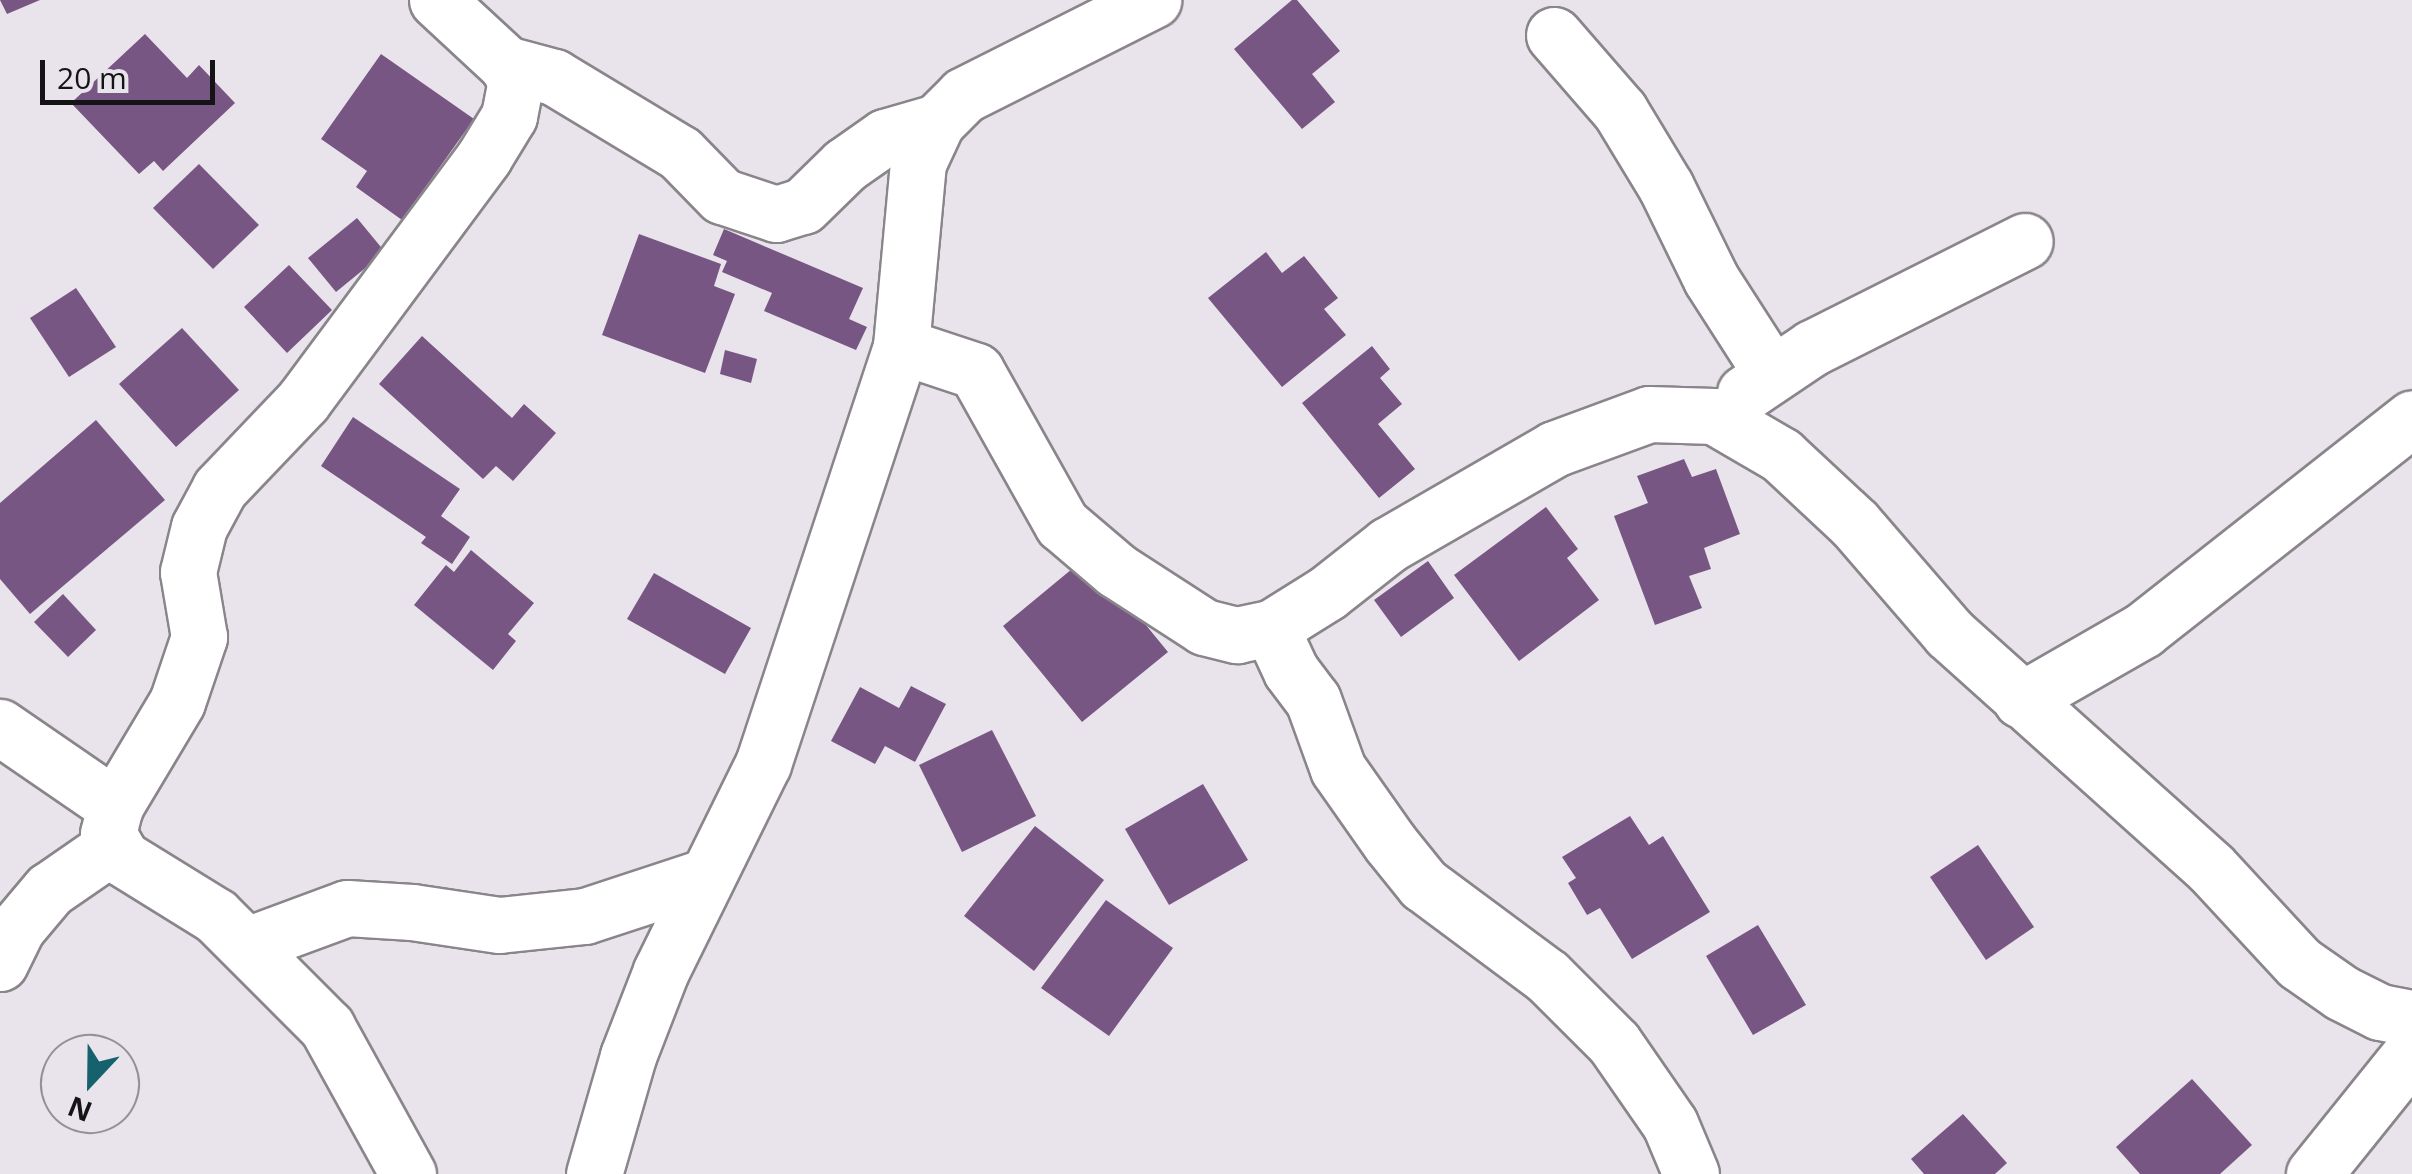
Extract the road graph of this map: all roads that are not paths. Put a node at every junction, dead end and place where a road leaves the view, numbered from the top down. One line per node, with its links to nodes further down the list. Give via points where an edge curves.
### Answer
1 (437, 0): 4 (street)
2 (1153, 0): 5 (street, via 964,95)
3 (1554, 35): 8 (street, via 1620,111 1711,279)
4 (506, 64): 5 (street, via 554,77 680,153 722,196 776,214 803,206 885,137); 14 (street, via 516,80 509,116 484,157 303,401 220,488 199,527 188,572 199,638 177,702)
5 (937, 122): 7 (street, via 918,163)
6 (2025, 242): 8 (street)
7 (901, 346): 11 (street, via 976,371 1062,524 1116,570 1204,627 1238,635); 15 (street, via 763,764)
8 (1772, 374): 9 (street)
9 (1714, 416): 11 (street, via 1650,414 1554,449 1388,545); 12 (street, via 1781,455)
10 (2412, 418): 12 (street, via 2143,630)
11 (1271, 628): 22 (street, via 1313,700 1338,769 1390,843 1423,884 1547,976 1614,1042 1670,1124)
12 (2022, 700): 18 (street, via 2211,868 2299,964 2380,1012)
13 (0, 726): 14 (street)
14 (115, 825): 16 (street); 17 (street, via 122,858 216,916)
15 (707, 876): 17 (street, via 585,916 500,925 347,908); 21 (street, via 634,1039)
16 (6, 937)
17 (248, 945): 20 (street, via 327,1028)
18 (2412, 1018)
19 (2412, 1052): 23 (street)
20 (408, 1174)
21 (594, 1174)
22 (1690, 1174)
23 (2314, 1174)

